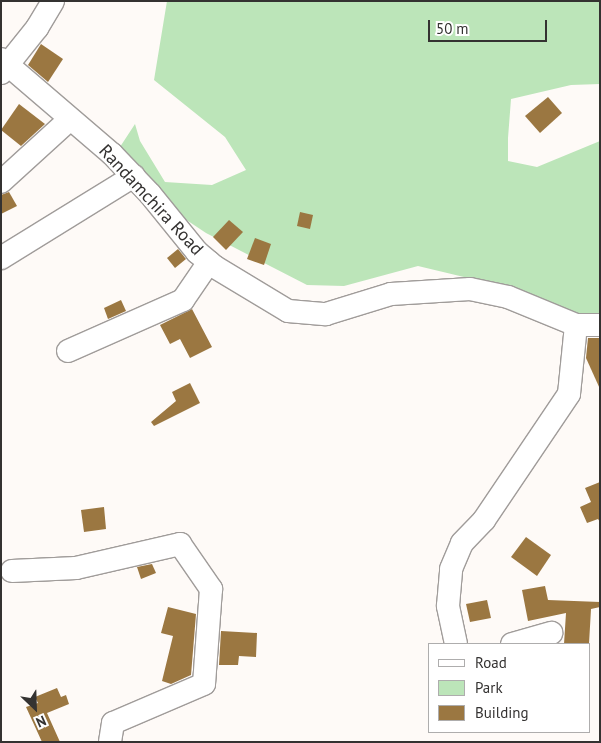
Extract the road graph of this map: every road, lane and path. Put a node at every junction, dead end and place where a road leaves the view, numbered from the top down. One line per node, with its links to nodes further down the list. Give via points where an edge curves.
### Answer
1 (53, 1): 2 (street, via 37,28)
2 (4, 65): 3 (street, Randamchira Road)
3 (70, 119): 4 (street, Randamchira Road); 5 (street)
4 (134, 176): 6 (street); 7 (street, Randamchira Road)
5 (1, 182)
6 (1, 258)
7 (208, 262): 8 (street, Randamchira Road, via 288,311 326,314 391,294 470,290 508,297); 10 (street, via 183,300)
8 (576, 325): 9 (street, Randamchira Road); 13 (street, via 569,394 484,520 462,543 451,569 448,606)
9 (600, 325)
10 (68, 351)
11 (12, 571): 15 (street, via 76,568 180,544 211,589 204,684 113,723)
12 (551, 633): 14 (street)
13 (456, 643)
14 (516, 643)
15 (110, 742)

